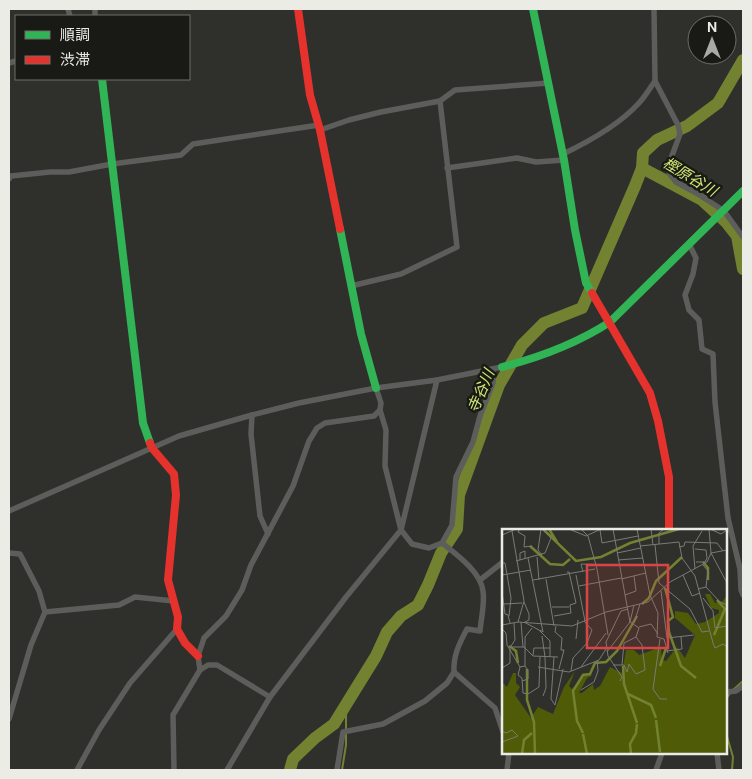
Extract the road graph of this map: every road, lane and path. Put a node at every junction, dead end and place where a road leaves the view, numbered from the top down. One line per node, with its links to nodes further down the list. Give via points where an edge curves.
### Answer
1 (298, 9): 8 (street, via 310,95)
2 (533, 9): 6 (street)
3 (654, 9): 5 (street)
4 (102, 80): 10 (street)
5 (655, 81): 9 (street, via 638,104 614,124); 14 (street, via 680,134 669,172 676,182)
6 (549, 83): 7 (street, via 455,90); 9 (street)
7 (440, 101): 8 (street); 11 (street)
8 (319, 128): 10 (street, via 193,144 181,155); 17 (street)
9 (563, 157): 11 (street, via 536,162 517,158); 18 (street, via 586,283)
10 (112, 164): 12 (street, via 69,172 11,176); 25 (street, via 143,423)
11 (447, 168): 17 (street, via 457,247 401,274)
12 (9, 179)
13 (743, 192): 14 (street)
14 (724, 211): 15 (street); 16 (street)
15 (743, 237)
16 (689, 244): 18 (street); 34 (street, via 696,258 685,295 689,310 699,320 702,349 713,354 714,402 727,508)
17 (351, 286): 22 (street)
18 (610, 322): 19 (street, via 591,336 552,354); 27 (street, via 650,393 658,421 669,477)
19 (502, 367): 20 (street)
20 (493, 369): 21 (street); 30 (street, via 493,383 473,442 456,477 452,525)
21 (437, 380): 22 (street); 28 (street)
22 (376, 388): 23 (street); 24 (street)
23 (380, 410): 28 (street, via 386,430 385,466); 29 (street, via 374,416 325,423 317,428 293,486)
24 (252, 414): 25 (street, via 179,436); 29 (street, via 260,516)
25 (152, 448): 26 (street); 35 (street, via 174,474 176,495 168,580)
26 (9, 511)
27 (669, 529)
28 (401, 530): 30 (street, via 412,544 430,548); 43 (street)
29 (268, 534): 38 (street, via 242,590 226,616 204,638)
30 (442, 543): 33 (street, via 462,558)
31 (9, 553): 36 (street, via 20,554 39,591)
32 (502, 563): 33 (street)
33 (480, 580): 40 (street, via 484,591 480,631 467,629 457,648)
34 (743, 596)
35 (174, 601): 36 (street, via 135,597 119,606); 37 (street)
36 (45, 612): 44 (street, via 31,645)
37 (177, 630): 38 (street); 49 (street, via 130,683)
38 (198, 656): 39 (street)
39 (200, 670): 43 (street, via 208,665 217,665); 50 (street, via 173,715)
40 (454, 672): 45 (street, via 494,708); 52 (street, via 447,683 425,700 383,724 343,732)
41 (743, 686): 42 (street)
42 (727, 692)
43 (270, 697): 51 (street)
44 (9, 719)
45 (502, 729)
46 (509, 754): 53 (street)
47 (662, 754): 54 (street)
48 (717, 754): 55 (street)
49 (77, 770)
50 (174, 770)
51 (227, 770)
52 (337, 770)
53 (507, 770)
54 (656, 770)
55 (719, 770)

